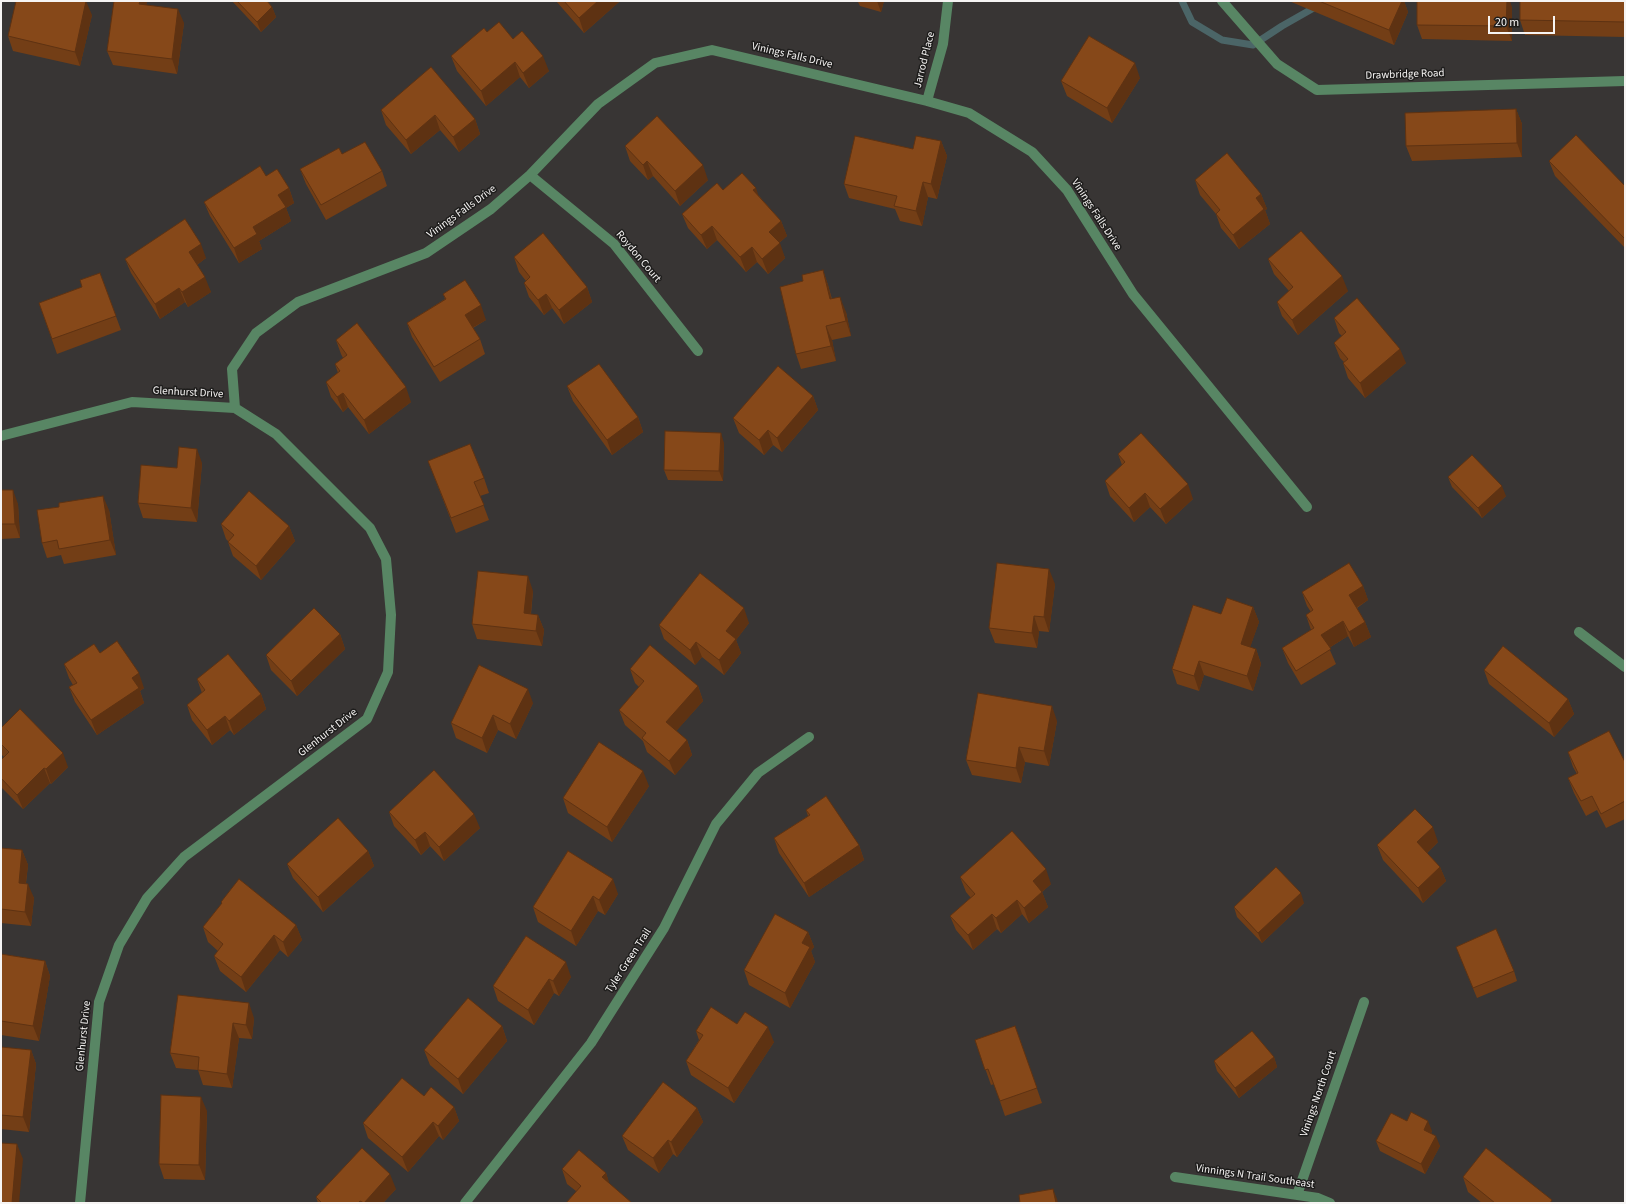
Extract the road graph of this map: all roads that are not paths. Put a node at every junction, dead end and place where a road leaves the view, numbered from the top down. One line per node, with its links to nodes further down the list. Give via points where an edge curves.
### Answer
1 (948, 1): 4 (street, Jarrod Place, via 943,44)
2 (1222, 1): 3 (street, Drawbridge Road, via 1277,64 1317,90)
3 (1625, 81)
4 (927, 101): 5 (street, Vinings Falls Drive, via 712,50 655,63 598,104); 9 (street, Vinings Falls Drive, via 969,113 1032,152 1067,190 1133,294)
5 (530, 175): 6 (street, Roydon Court, via 614,244); 7 (street, Vinings Falls Drive, via 491,210 426,253 298,302 256,333 232,369)
6 (698, 351)
7 (235, 408): 8 (street, Glenhurst Drive, via 132,402); 16 (street, Glenhurst Drive, via 276,434 370,528 386,559 392,615 388,672 367,719 184,857 147,898 119,945 99,1002)
8 (1, 436)
9 (1307, 507)
10 (1579, 632): 11 (street)
11 (1625, 668)
12 (809, 737): 17 (street, Tyler Green Trail, via 758,773 716,824 664,928 591,1042)
13 (1364, 1002): 15 (street, Vinings North Court)
14 (1175, 1177): 15 (street, Vinnings N Trail Southeast)
15 (1297, 1195): 18 (street, Vinnings N Trail Southeast, via 1318,1198)
16 (80, 1203)
17 (466, 1203)
18 (1330, 1203)

